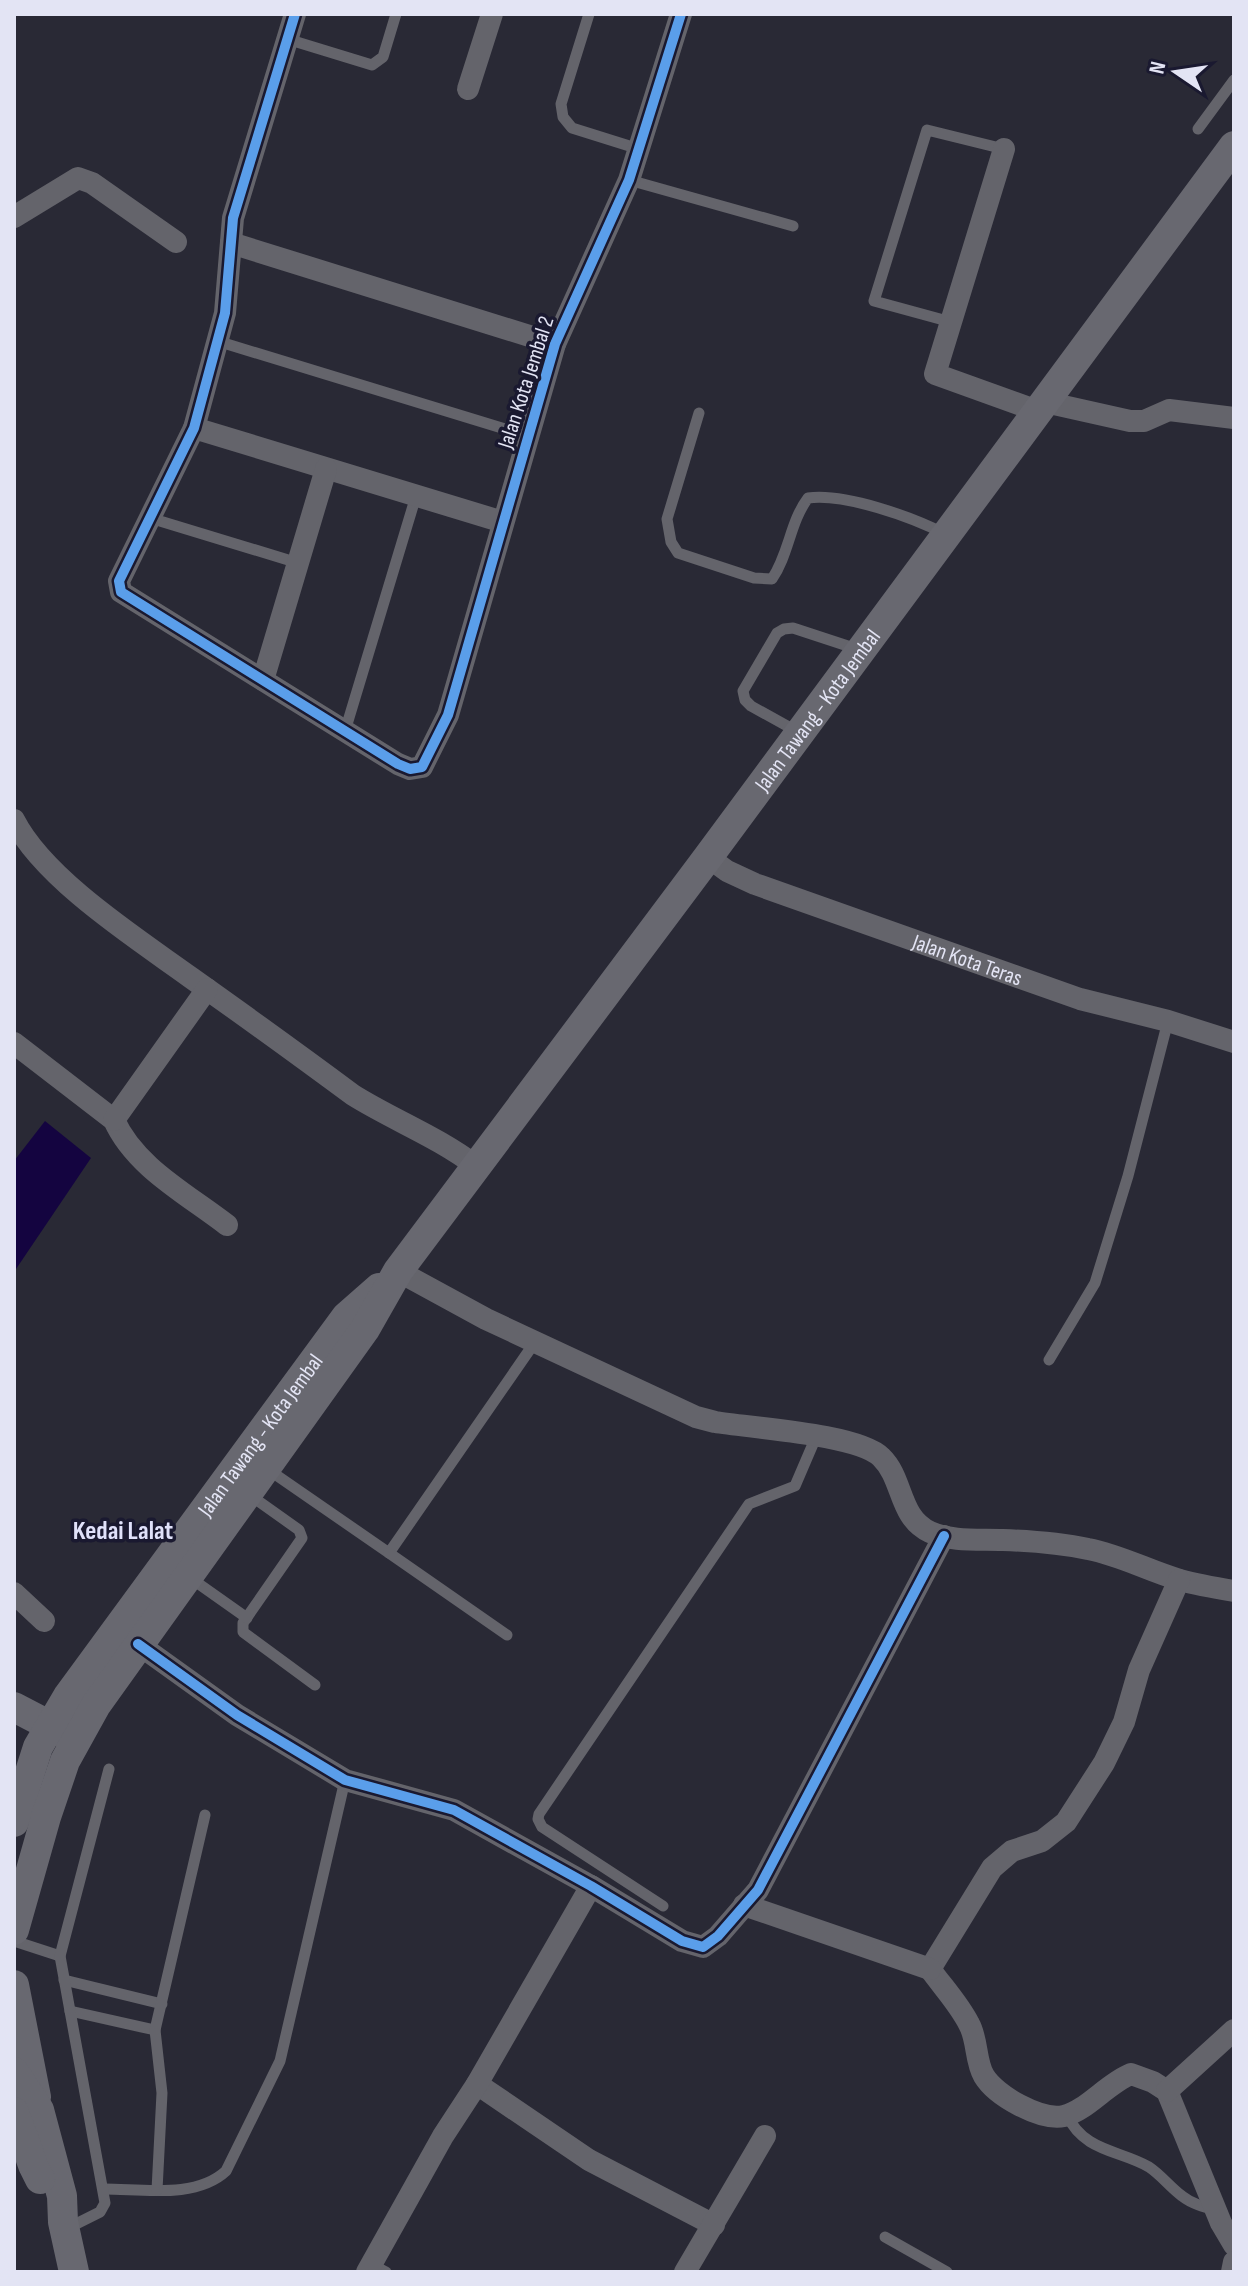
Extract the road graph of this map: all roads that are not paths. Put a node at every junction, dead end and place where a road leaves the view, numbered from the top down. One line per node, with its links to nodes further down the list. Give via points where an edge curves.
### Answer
1 (295, 14): 6 (street)
2 (396, 14): 6 (lane, via 383,57 372,65)
3 (492, 14): 8 (street)
4 (589, 14): 10 (lane, via 561,104 563,117 572,128)
5 (681, 14): 10 (street, Jalan Kota Jembal 2)
6 (287, 39): 17 (street, via 233,218)
7 (1234, 80): 9 (lane)
8 (468, 89)
9 (1198, 129)
10 (639, 149): 13 (street, Jalan Kota Jembal 2)
11 (1004, 149): 18 (street); 18 (lane, via 927,130 874,301)
12 (1233, 150): 21 (main road, Jalan Tawang - Kota Jembal)
13 (629, 180): 15 (lane); 20 (street, Jalan Kota Jembal 2)
14 (14, 217): 16 (street, via 78,178)
15 (793, 226)
16 (176, 242)
17 (231, 243): 19 (street); 20 (street)
18 (951, 322): 21 (street, via 935,374)
19 (217, 341): 24 (street); 25 (lane)
20 (555, 344): 25 (street, Jalan Kota Jembal 2)
21 (1042, 406): 23 (street, via 1130,421 1169,410); 30 (main road, Jalan Tawang - Kota Jembal)
22 (699, 413): 30 (lane, via 667,519 678,553 772,579 782,565 800,509 808,498 822,496 883,509)
23 (1234, 418)
24 (194, 428): 26 (street); 28 (street)
25 (528, 436): 29 (street, Jalan Kota Jembal 2)
26 (326, 469): 27 (street); 31 (street)
27 (416, 496): 29 (street); 34 (lane)
28 (150, 518): 31 (lane); 33 (street, via 119,581 121,592)
29 (503, 522): 34 (street, Jalan Kota Jembal 2, via 448,715 422,767 398,764)
30 (945, 534): 32 (main road, Jalan Tawang - Kota Jembal)
31 (298, 563): 33 (street)
32 (860, 650): 35 (main road, Jalan Tawang - Kota Jembal); 35 (lane, via 793,628 777,633 743,691 745,700)
33 (263, 680): 34 (street)
34 (345, 731)
35 (799, 732): 37 (main road, Jalan Tawang - Kota Jembal)
36 (14, 820): 38 (street, via 41,858 108,918)
37 (708, 857): 39 (street, Jalan Kota Teras, via 755,884 1007,975); 43 (main road, Jalan Tawang - Kota Jembal)
38 (207, 989): 42 (street); 43 (street, via 353,1095 441,1141)
39 (1168, 1021): 40 (street, Jalan Kota Teras); 47 (lane, via 1095,1283)
40 (1234, 1042)
41 (14, 1043): 42 (street)
42 (114, 1120): 44 (street, via 135,1155)
43 (476, 1166): 45 (main road, Jalan Tawang - Kota Jembal)
44 (227, 1225)
45 (398, 1271): 46 (street); 49 (main road, Jalan Tawang - Kota Jembal, via 365,1329); 62 (main road, Jalan Tawang - Kota Jembal, via 346,1317)
46 (535, 1341): 48 (street, via 696,1417); 52 (lane)
47 (1049, 1360)
48 (816, 1437): 51 (street, via 881,1457 914,1520); 71 (lane, via 795,1486 749,1504 539,1814 542,1827)
49 (265, 1467): 50 (main road, Jalan Tawang - Kota Jembal); 52 (lane)
50 (247, 1493): 53 (main road, Jalan Tawang - Kota Jembal); 57 (lane, via 299,1530 302,1538)
51 (944, 1536): 54 (street, via 1088,1549); 74 (street, via 758,1890)
52 (389, 1553): 59 (lane)
53 (187, 1576): 57 (lane); 60 (main road, Jalan Tawang - Kota Jembal)
54 (1179, 1580): 55 (street); 79 (street, via 1104,1763 1066,1822 992,1868)
55 (1234, 1591)
56 (14, 1593): 58 (street)
57 (247, 1618): 61 (lane, via 242,1628 246,1636)
58 (44, 1621)
59 (507, 1635)
60 (138, 1644): 66 (main road, Jalan Tawang - Kota Jembal); 68 (street, via 237,1715)
61 (315, 1685)
62 (68, 1696): 63 (main road, via 51,1701); 65 (main road, Jalan Tawang - Kota Jembal)
63 (14, 1699)
64 (14, 1707): 65 (main road)
65 (29, 1739): 66 (main road); 70 (main road)
66 (71, 1750): 76 (main road, Jalan Tawang - Kota Jembal)
67 (109, 1769): 78 (lane)
68 (345, 1780): 72 (street, via 454,1810); 94 (lane, via 280,2061 226,2171 198,2187)
69 (205, 1815): 82 (lane)
70 (14, 1822)
71 (582, 1853): 72 (lane); 75 (lane)
72 (567, 1873): 73 (street)
73 (591, 1886): 74 (street, via 682,1941 703,1947); 87 (street)
74 (744, 1905): 79 (street)
75 (663, 1906)
76 (14, 1930)
77 (14, 1941): 78 (lane)
78 (60, 1956): 80 (lane)
79 (930, 1969): 90 (street, via 969,2024 980,2066 997,2091 1051,2117)
80 (64, 1980): 82 (lane); 83 (lane)
81 (14, 1985): 89 (main road)
82 (162, 2004): 84 (lane)
83 (70, 2011): 84 (lane); 93 (lane)
84 (155, 2030): 94 (lane, via 162,2093)
85 (1234, 2030): 88 (street)
86 (14, 2072): 89 (main road)
87 (477, 2084): 96 (street, via 589,2160); 101 (street, via 443,2136)
88 (1167, 2091): 90 (street, via 1131,2074); 95 (street)
89 (26, 2111): 92 (main road); 97 (main road, via 62,2196)
90 (1067, 2115): 95 (lane, via 1072,2126 1096,2145 1152,2169 1183,2197)
91 (765, 2136): 96 (street)
92 (23, 2156): 97 (main road)
93 (104, 2189): 94 (lane); 97 (lane, via 100,2212)
94 (157, 2190)
95 (1216, 2211): 99 (street)
96 (714, 2225): 103 (street)
97 (64, 2226): 102 (main road)
98 (885, 2237): 104 (lane)
99 (1234, 2245)
100 (1234, 2262): 105 (street)
101 (375, 2269)
102 (74, 2272)
103 (685, 2272)
104 (947, 2272)
105 (1232, 2272)

